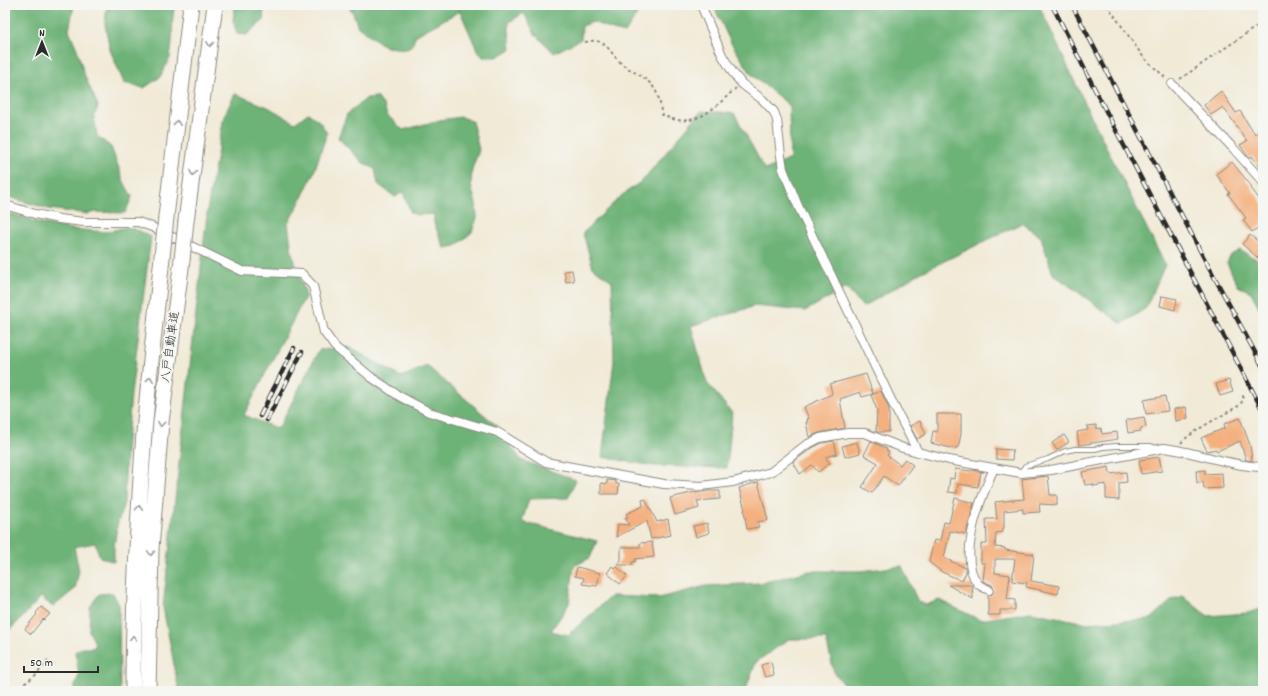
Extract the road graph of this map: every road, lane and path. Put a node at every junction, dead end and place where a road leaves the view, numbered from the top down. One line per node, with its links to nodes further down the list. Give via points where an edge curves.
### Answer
1 (192, 5): 21 (highway, 八戸自動車道, one-way to 1, bridge, via 133,621 144,432 166,217)
2 (215, 5): 22 (highway, 八戸自動車道, one-way to 22, bridge, via 160,430 151,550)
3 (701, 5): 7 (street, via 722,55)
4 (1107, 5): 8 (path, via 1144,58)
5 (1263, 22): 8 (path)
6 (585, 42): 7 (path, via 600,42 607,46 618,61 644,77 654,88 661,102 661,114 670,119 685,121 702,117)
7 (742, 84): 14 (street, via 774,112 783,169 798,206)
8 (1172, 84): 9 (street)
9 (1263, 182)
10 (5, 205): 14 (street, via 35,214 84,222 138,222 242,271 302,274 313,286 324,332 335,347 371,377 429,412 497,432 546,462 664,484 701,486 733,482 771,472 806,445 820,438 848,433 865,433)
11 (1244, 395): 13 (path, via 1240,405 1184,440)
12 (1157, 449): 13 (street); 17 (street, via 1051,470); 17 (lane, via 1151,446 1075,449 1025,466)
13 (1176, 450): 15 (street, via 1247,466)
14 (918, 452): 16 (street)
15 (1263, 467)
16 (994, 468): 17 (street); 18 (street, via 978,508 970,551 973,575 979,585)
17 (1021, 473)
18 (989, 590)
19 (48, 660): 20 (path, via 37,674)
20 (15, 691)
21 (133, 691)
22 (148, 691)

